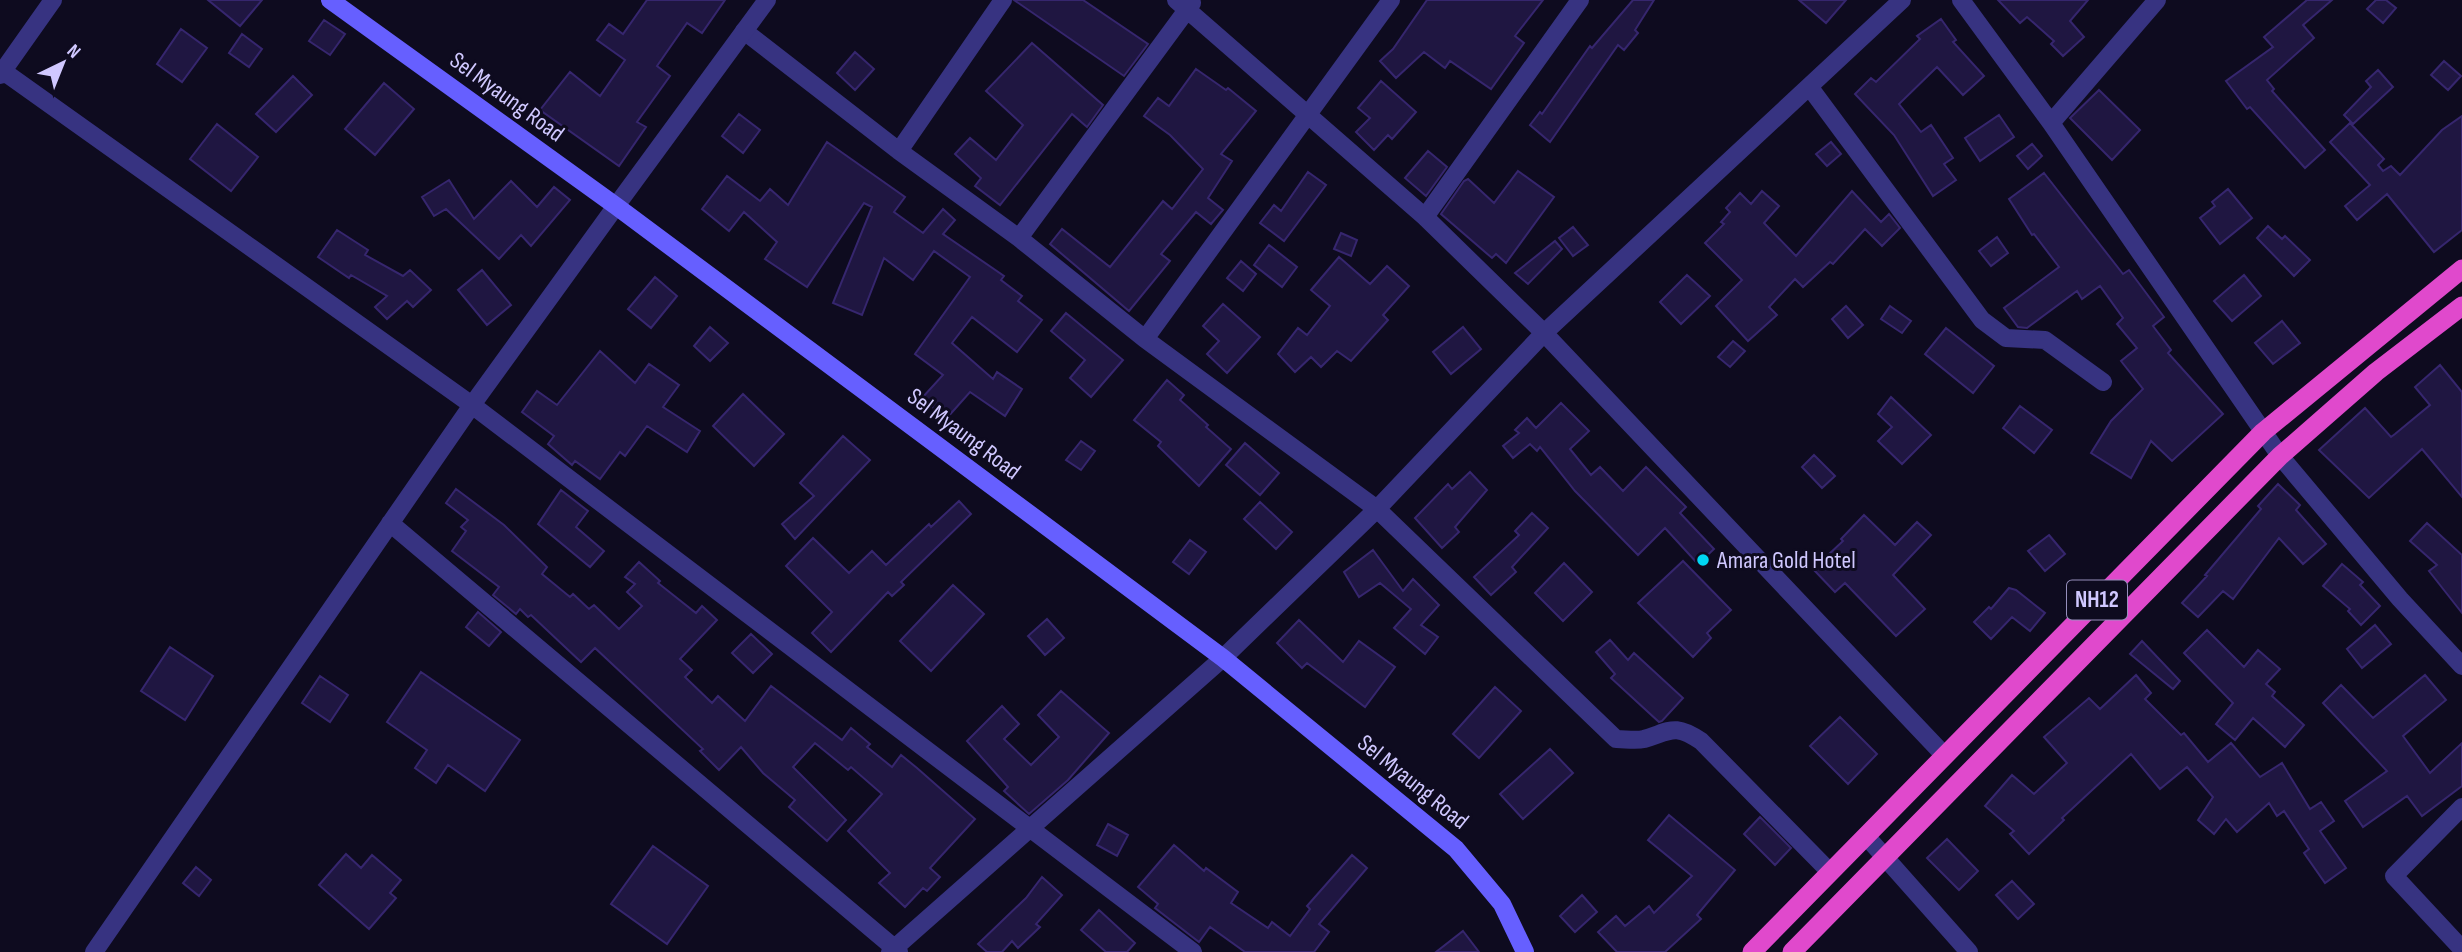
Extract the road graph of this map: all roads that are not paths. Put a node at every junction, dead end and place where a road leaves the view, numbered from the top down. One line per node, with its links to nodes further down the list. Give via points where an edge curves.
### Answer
1 (53, 0): 12 (street)
2 (330, 0): 17 (main road, Sel Myaung Road)
3 (767, 0): 11 (street)
4 (1003, 0): 16 (street)
5 (1391, 0): 14 (street)
6 (1580, 0): 18 (street)
7 (1902, 0): 13 (street)
8 (1961, 0): 15 (street)
9 (2157, 0): 15 (street)
10 (1186, 3): 14 (street); 19 (street)
11 (744, 31): 16 (street); 17 (street)
12 (2, 73): 25 (street)
13 (1811, 89): 22 (street); 24 (street, via 1982,320 2006,338 2045,340)
14 (1308, 116): 18 (street); 23 (street)
15 (2051, 123): 26 (street)
16 (899, 151): 19 (street)
17 (616, 206): 25 (street); 31 (main road, Sel Myaung Road)
18 (1425, 217): 22 (street)
19 (1019, 238): 23 (street)
20 (2462, 269): 26 (highway, NH12)
21 (2462, 306): 27 (highway, NH12, via 2376,372)
22 (1544, 333): 28 (street); 32 (street)
23 (1145, 339): 28 (street)
24 (2103, 382)
25 (472, 405): 29 (street); 34 (street)
26 (2263, 432): 27 (street); 32 (highway, NH12)
27 (2280, 456): 30 (street); 36 (highway, NH12)
28 (1377, 509): 31 (street); 37 (street, via 1616,739 1642,740 1670,729 1685,730)
29 (390, 523): 38 (street); 40 (street)
30 (2459, 656)
31 (1223, 658): 34 (street); 42 (main road, Sel Myaung Road, via 1457,849 1502,904)
32 (1944, 755): 35 (highway, NH12)
33 (2462, 807): 39 (street, via 2394,876)
34 (1031, 830): 38 (street); 41 (street)
35 (1866, 836): 36 (street); 37 (highway, NH12)
36 (1886, 858): 44 (highway, NH12); 45 (street)
37 (1830, 872): 43 (highway, NH12)
38 (895, 950)
39 (2462, 950)
40 (94, 952)
41 (1193, 952)
42 (1525, 952)
43 (1752, 952)
44 (1792, 952)
45 (1969, 952)

